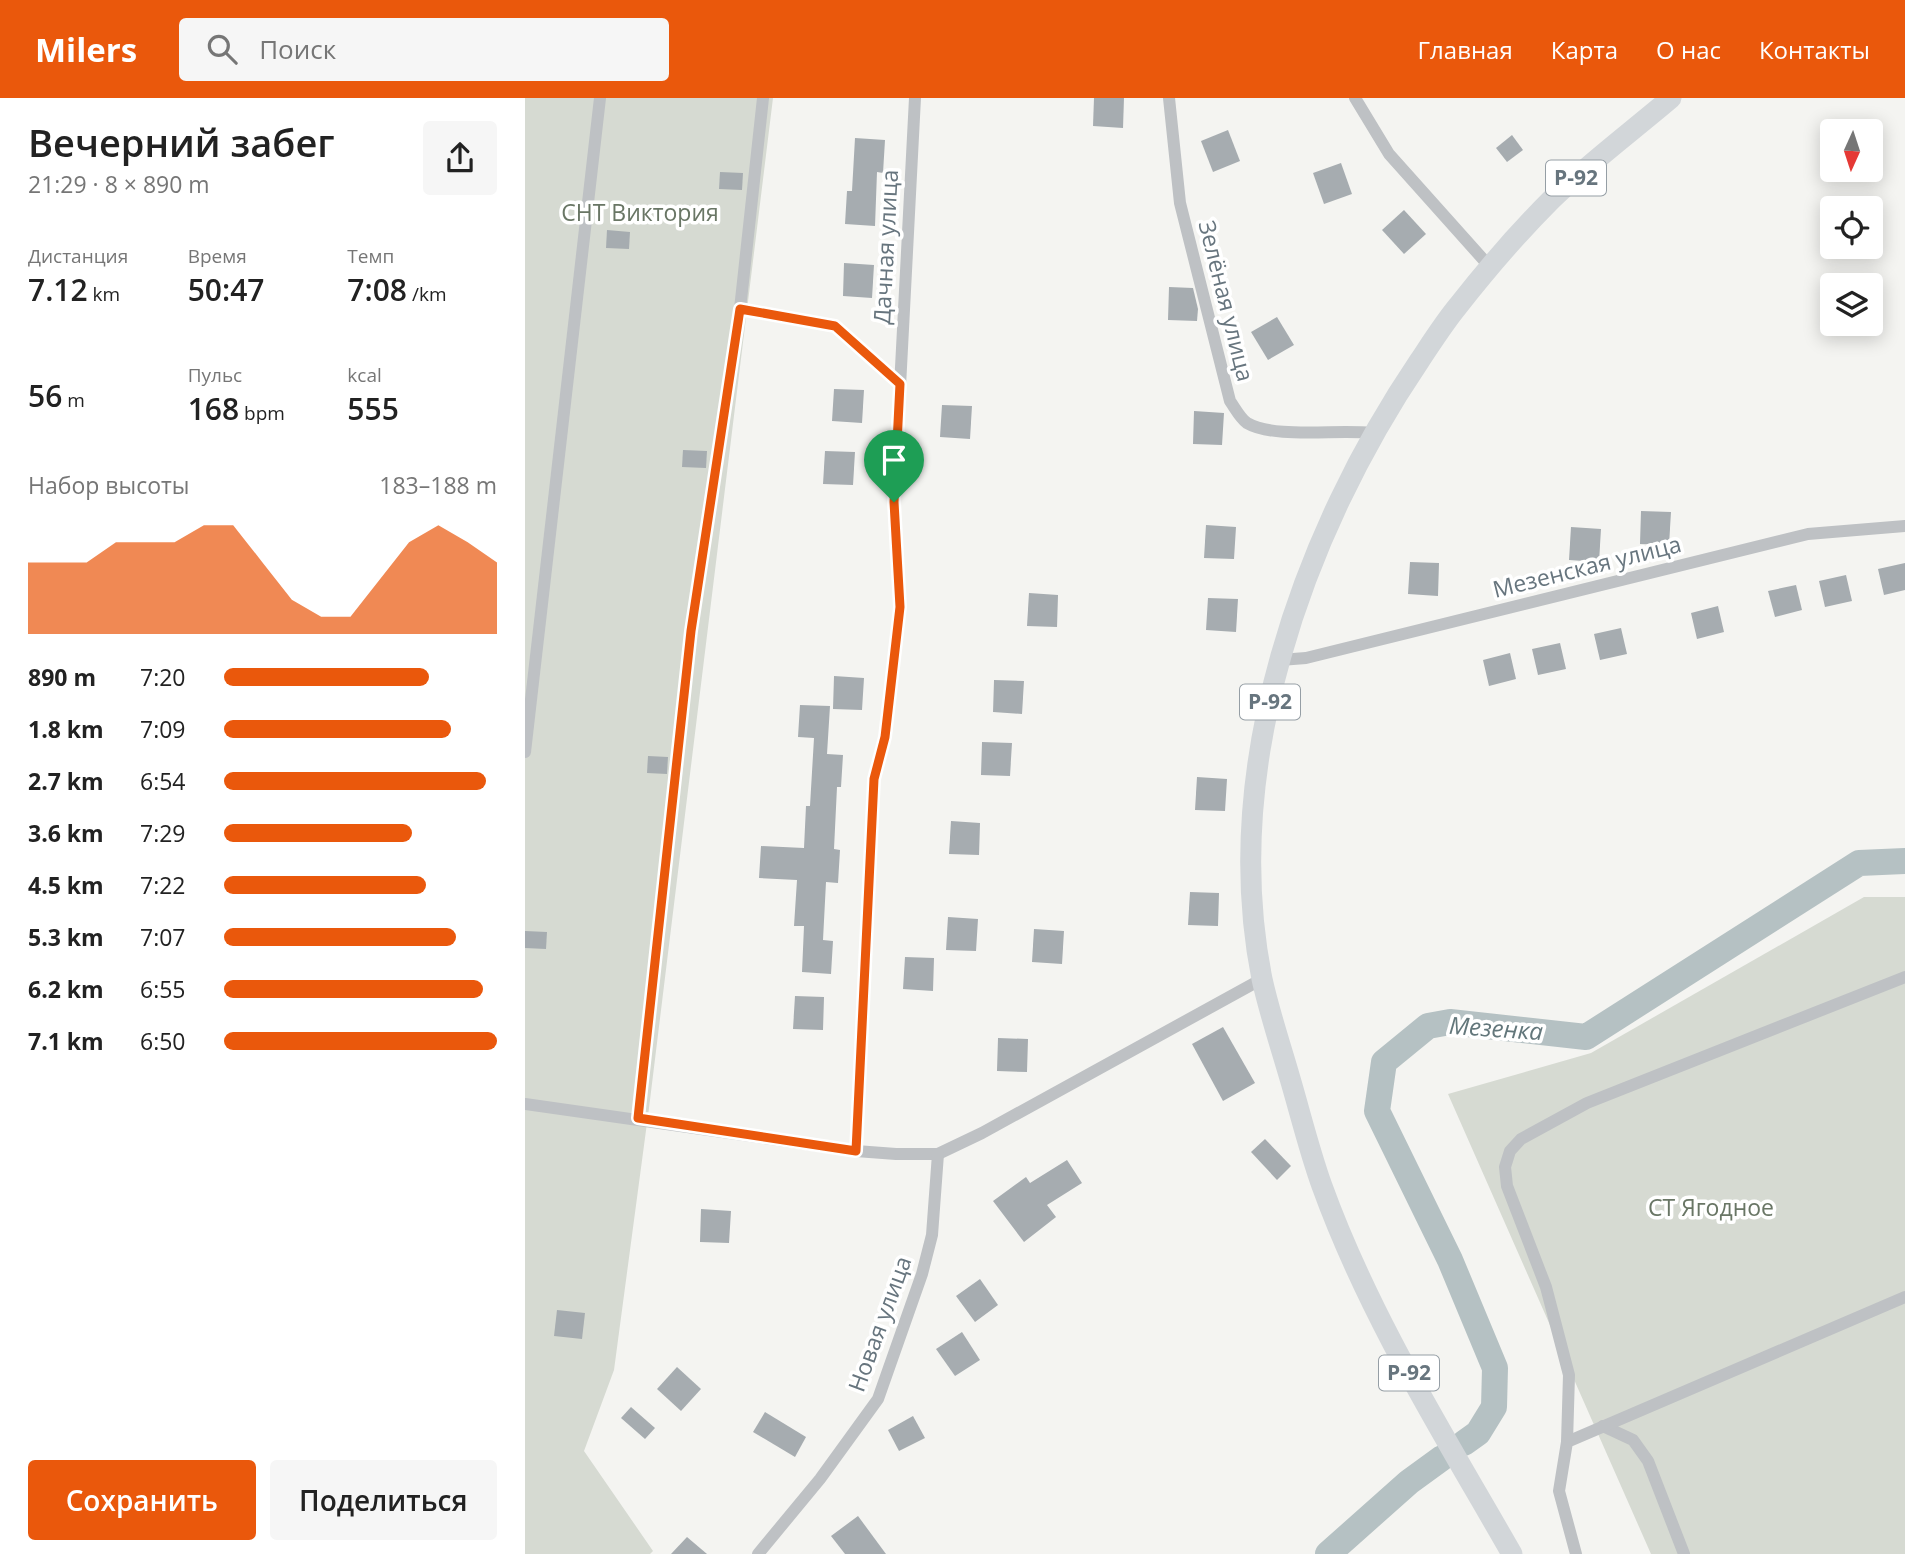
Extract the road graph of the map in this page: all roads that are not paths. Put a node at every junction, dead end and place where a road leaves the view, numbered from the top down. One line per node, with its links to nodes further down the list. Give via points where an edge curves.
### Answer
1 (600, 98): 13 (street)
2 (763, 98): 8 (street)
3 (915, 98): 9 (street, Дачная улица)
4 (1168, 98): 10 (street, Зелёная улица, via 1180,203 1230,401 1244,421 1266,431)
5 (1355, 98): 7 (street, via 1389,154)
6 (1671, 98): 7 (main road, Р-92, via 1553,198)
7 (1490, 267): 10 (main road, Р-92, via 1454,310)
8 (740, 309): 9 (street, via 835,326); 17 (street, via 691,631)
9 (900, 384): 18 (street, Дачная улица, via 894,502 900,607 885,737 874,779)
10 (1372, 433): 12 (main road, Р-92, via 1309,568)
11 (1905, 526): 12 (street, Мезенская улица, via 1808,534 1306,658)
12 (1280, 660): 15 (main road, Р-92, via 1267,715 1251,856)
13 (525, 751)
14 (1905, 977): 22 (street, via 1587,1103 1521,1139 1510,1151 1505,1167 1507,1186 1546,1287 1569,1375)
15 (1262, 979): 19 (street); 24 (main road, Р-92, via 1321,1185 1350,1254 1412,1380)
16 (525, 1104): 17 (street)
17 (638, 1118): 18 (street)
18 (856, 1151): 19 (street)
19 (938, 1154): 23 (street, Новая улица, via 932,1235 878,1399)
20 (1905, 1297): 21 (street)
21 (1603, 1426): 22 (street); 26 (street, via 1633,1440 1649,1461)
22 (1567, 1442): 25 (street, via 1559,1491)
23 (758, 1554)
24 (1512, 1554)
25 (1576, 1554)
26 (1684, 1554)

